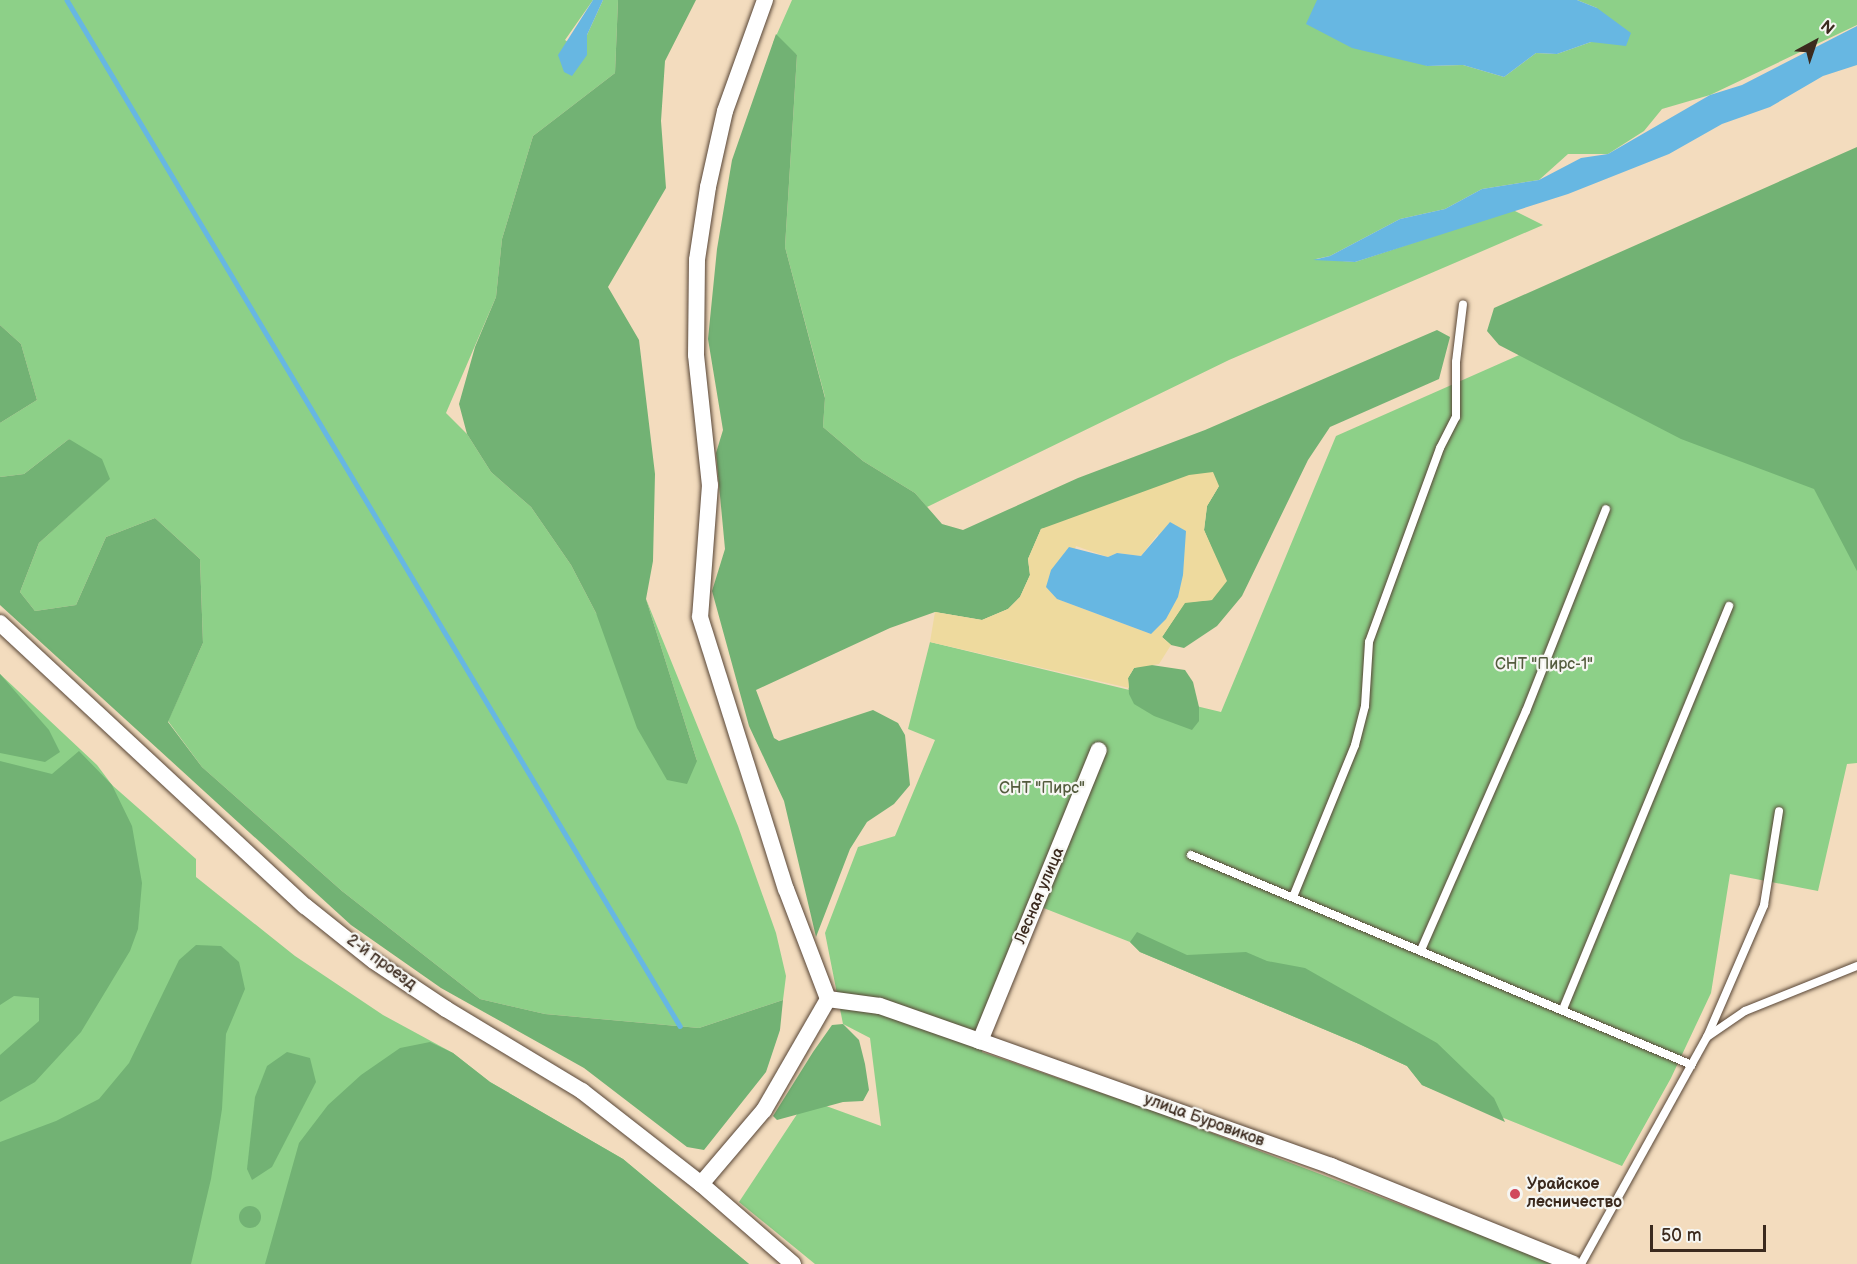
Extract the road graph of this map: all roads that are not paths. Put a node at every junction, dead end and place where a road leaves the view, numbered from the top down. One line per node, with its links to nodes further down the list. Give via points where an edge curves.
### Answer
1 (765, 0): 12 (street, via 725,111 697,260 696,355 710,485 700,617 786,889)
2 (1463, 304): 9 (lane, via 1456,362 1456,417 1440,448 1369,642 1365,706 1355,745)
3 (1606, 509): 10 (lane, via 1526,711)
4 (1729, 606): 13 (lane)
5 (0, 622): 17 (street, 2-й проезд, via 305,906 437,1003 582,1091)
6 (1099, 750): 15 (street, Лесная улица)
7 (1779, 811): 14 (lane, via 1764,905)
8 (1191, 855): 9 (lane)
9 (1293, 897): 10 (lane)
10 (1421, 950): 13 (lane)
11 (1857, 966): 14 (lane, via 1745,1011)
12 (828, 999): 15 (street, улица Буровиков, via 880,1006); 17 (street, via 764,1110)
13 (1563, 1009): 16 (lane)
14 (1707, 1038): 16 (lane)
15 (980, 1041): 19 (street, улица Буровиков, via 1331,1166)
16 (1692, 1065): 20 (lane)
17 (701, 1184): 18 (street, 2-й проезд)
18 (793, 1264)
19 (1574, 1264)
20 (1581, 1264)

